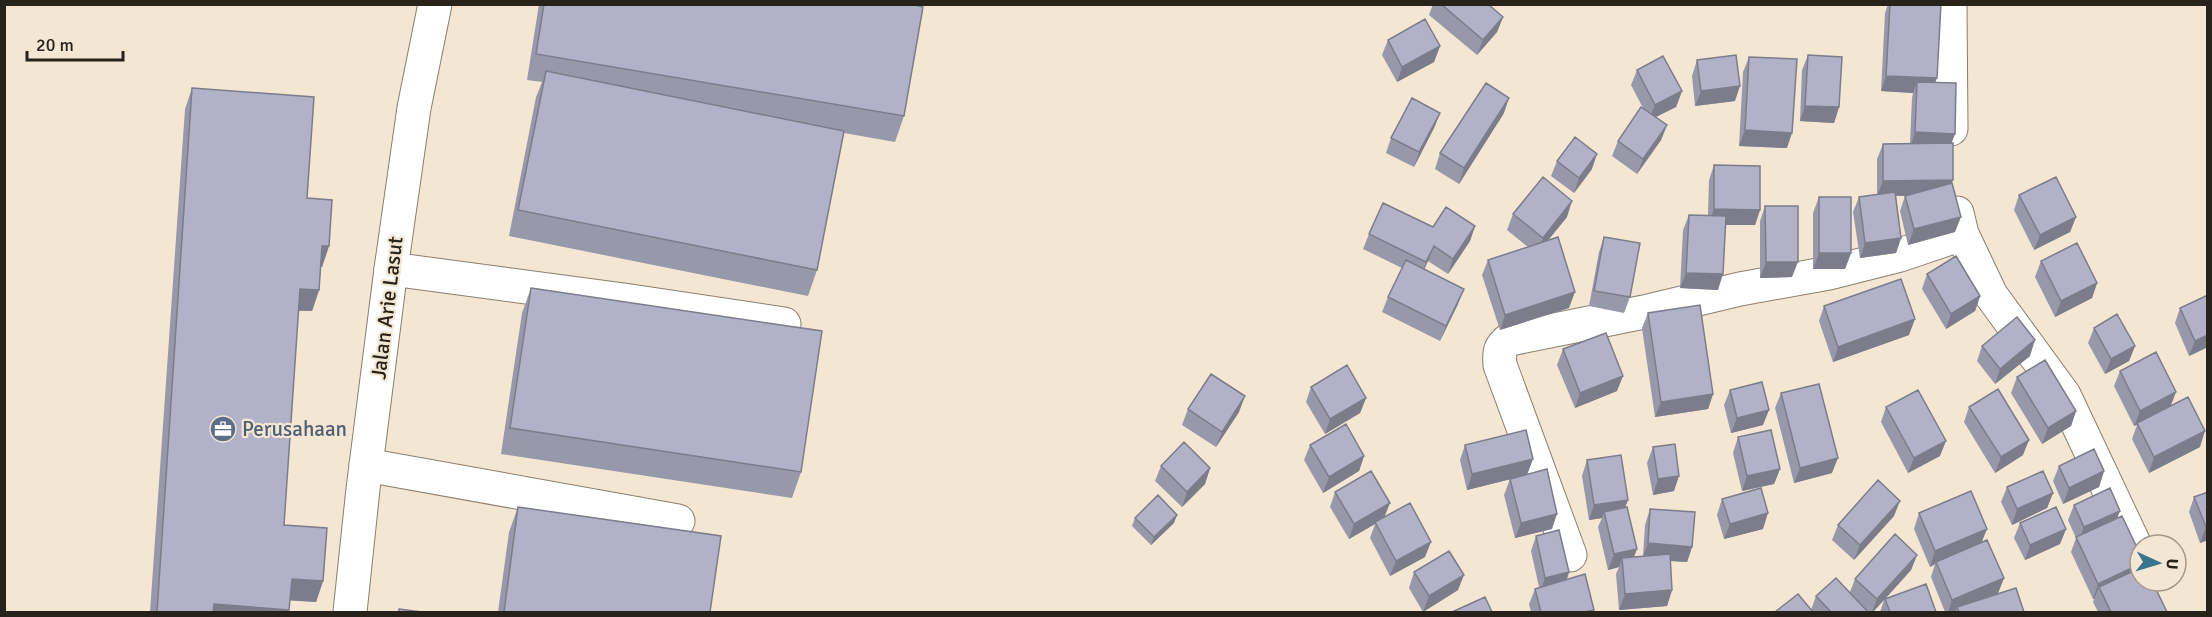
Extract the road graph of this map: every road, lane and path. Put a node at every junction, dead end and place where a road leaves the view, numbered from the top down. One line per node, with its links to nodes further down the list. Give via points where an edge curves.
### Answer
1 (435, 4): 4 (street, Jalan Arie Lasut, via 414,108)
2 (1950, 4): 3 (street, via 1951,175)
3 (1962, 234): 8 (street, via 1991,295 2064,395); 9 (street, via 1830,273 1521,336 1502,344 1500,365)
4 (391, 269): 5 (street); 6 (street, Jalan Arie Lasut)
5 (784, 324)
6 (366, 465): 7 (street); 10 (street, Jalan Arie Lasut)
7 (678, 521)
8 (2129, 533)
9 (1570, 555)
10 (350, 612)

